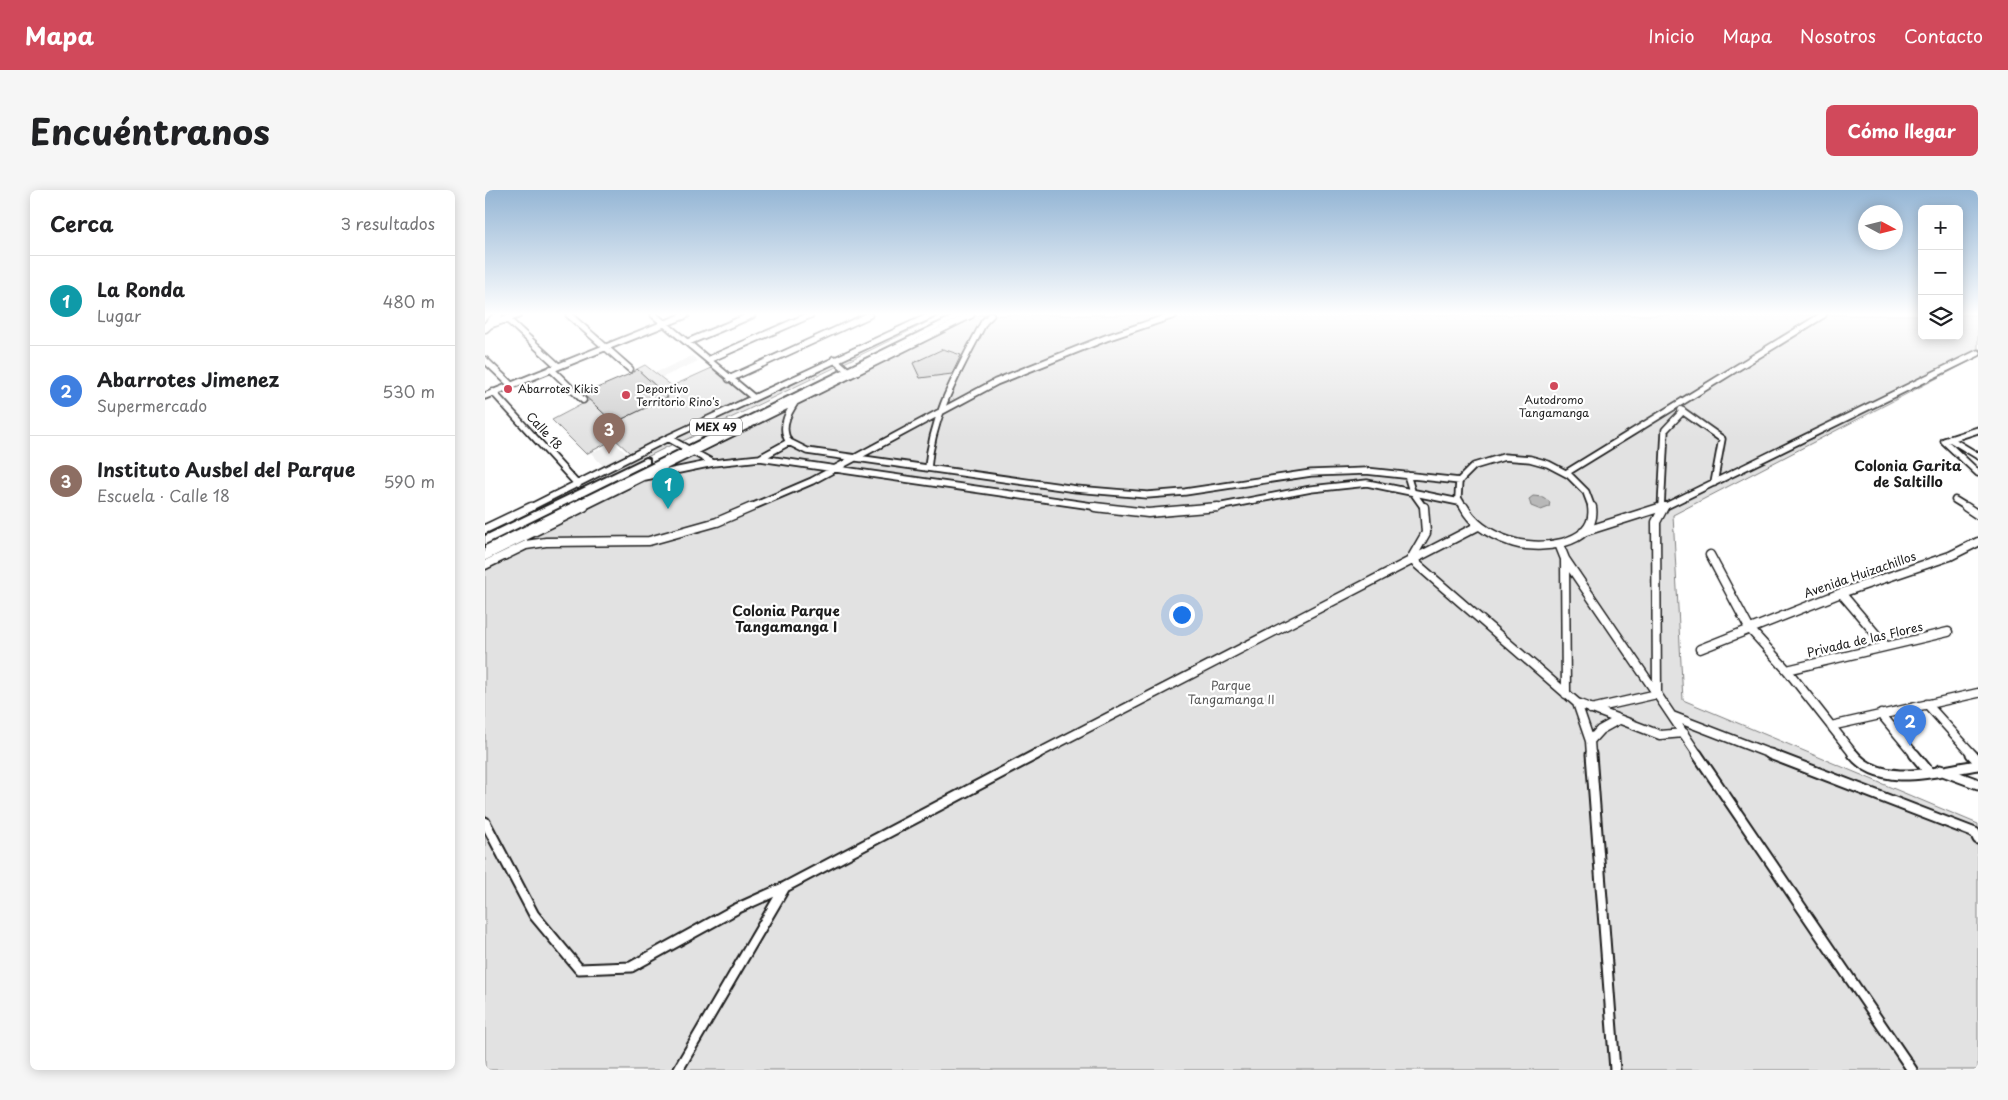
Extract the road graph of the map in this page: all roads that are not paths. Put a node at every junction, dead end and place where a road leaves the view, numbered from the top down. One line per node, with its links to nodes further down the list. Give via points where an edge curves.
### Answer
1 (547, 356): 18 (street)
2 (584, 356): 18 (street)
3 (616, 356): 21 (street)
4 (705, 356): 15 (street)
5 (716, 356): 15 (street)
6 (779, 356): 22 (street)
7 (842, 356): 17 (street)
8 (868, 356): 19 (main road, MEX 49)
9 (871, 356): 19 (main road, MEX 49)
10 (888, 356): 29 (street)
11 (967, 356): 32 (street)
12 (1061, 356): 32 (street, via 996,382)
13 (1756, 356): 30 (street)
14 (1972, 356): 50 (street)
15 (709, 359): 22 (street)
16 (485, 360): 23 (street)
17 (834, 360): 19 (street); 27 (street)
18 (558, 366): 20 (street)
19 (845, 368): 25 (main road, MEX 49); 37 (main road, MEX 49)
20 (551, 369): 23 (street); 28 (street)
21 (630, 369)
22 (729, 379): 27 (street)
23 (511, 385): 24 (street)
24 (493, 392): 26 (street); 51 (street, Calle 18)
25 (801, 394): 29 (street); 38 (main road, MEX 49)
26 (485, 396)
27 (754, 398): 34 (street)
28 (583, 400)
29 (795, 402): 36 (street, via 785,420 784,432); 38 (street)
30 (1675, 406): 31 (street); 45 (street)
31 (1683, 411): 50 (street, via 1723,439); 56 (street, via 1665,430)
32 (939, 412): 40 (street); 43 (street, via 928,452)
33 (1978, 430): 35 (street)
34 (668, 438): 37 (street); 51 (street)
35 (1947, 440): 39 (street); 46 (street)
36 (789, 442): 40 (street, via 807,451); 41 (street)
37 (678, 446): 38 (street); 61 (main road, MEX 49)
38 (691, 450): 42 (street); 48 (street); 52 (main road, MEX 49)
39 (1978, 456)
40 (857, 457): 43 (street); 44 (street)
41 (760, 458): 42 (street); 44 (street)
42 (713, 463): 48 (street)
43 (929, 468): 47 (street, via 1076,489 1147,495 1311,473 1366,471)
44 (832, 470): 53 (street, via 1060,504 1148,513 1207,509 1311,489 1367,483); 69 (street, via 692,530 649,541 526,545)
45 (1566, 473): 49 (street, via 1538,461 1504,457 1476,464); 60 (street, via 1581,486 1591,502 1593,513)
46 (1978, 473)
47 (1407, 475): 49 (street); 53 (street)
48 (645, 477): 52 (street)
49 (1460, 481): 55 (street)
50 (1714, 483): 56 (street)
51 (578, 485): 59 (street)
52 (615, 489): 64 (main road, MEX 49); 66 (street)
53 (1413, 491): 55 (street); 67 (street, via 1425,509 1426,533)
54 (1955, 500): 57 (street)
55 (1459, 502): 58 (street)
56 (1662, 508): 60 (street); 77 (street, via 1656,522)
57 (1976, 512)
58 (1478, 526): 63 (street, via 1506,541 1523,545); 67 (street)
59 (485, 529)
60 (1583, 532): 63 (street, via 1573,540)
61 (485, 540)
62 (1978, 542): 70 (street, Avenida Huizachillos, via 1950,556)
63 (1559, 544): 68 (street)
64 (485, 550)
65 (1710, 555): 71 (street)
66 (485, 556)
67 (1411, 559): 76 (street); 95 (street)
68 (1565, 559): 76 (street); 77 (street)
69 (485, 565)
70 (1841, 593): 71 (street, Avenida Huizachillos); 73 (street)
71 (1749, 628): 74 (street, Avenida Huizachillos); 75 (street)
72 (1948, 632): 73 (street, Privada de las Flores)
73 (1886, 646): 75 (street, Privada de las Flores)
74 (1700, 649)
75 (1787, 670): 85 (street)
76 (1565, 694): 79 (street)
77 (1657, 694): 81 (street); 83 (street)
78 (1976, 695): 80 (street)
79 (1577, 702): 81 (street); 87 (street)
80 (1927, 704): 82 (street); 88 (street)
81 (1591, 709): 84 (street)
82 (1881, 714): 85 (street); 91 (street)
83 (1672, 716): 86 (street); 94 (street, via 1975,833)
84 (1617, 720): 86 (street, via 1660,735); 87 (street)
85 (1831, 726): 91 (street, via 1859,761 1873,770 1886,773)
86 (1684, 734): 98 (street)
87 (1590, 741): 97 (street)
88 (1978, 761)
89 (1978, 765): 90 (street)
90 (1939, 770): 91 (street); 92 (street)
91 (1929, 772)
92 (1978, 784)
93 (485, 822): 95 (street, via 534,914 579,969 631,967 736,909)
94 (1978, 838)
95 (785, 887): 96 (street)
96 (678, 1070)
97 (1615, 1070)
98 (1912, 1070)

